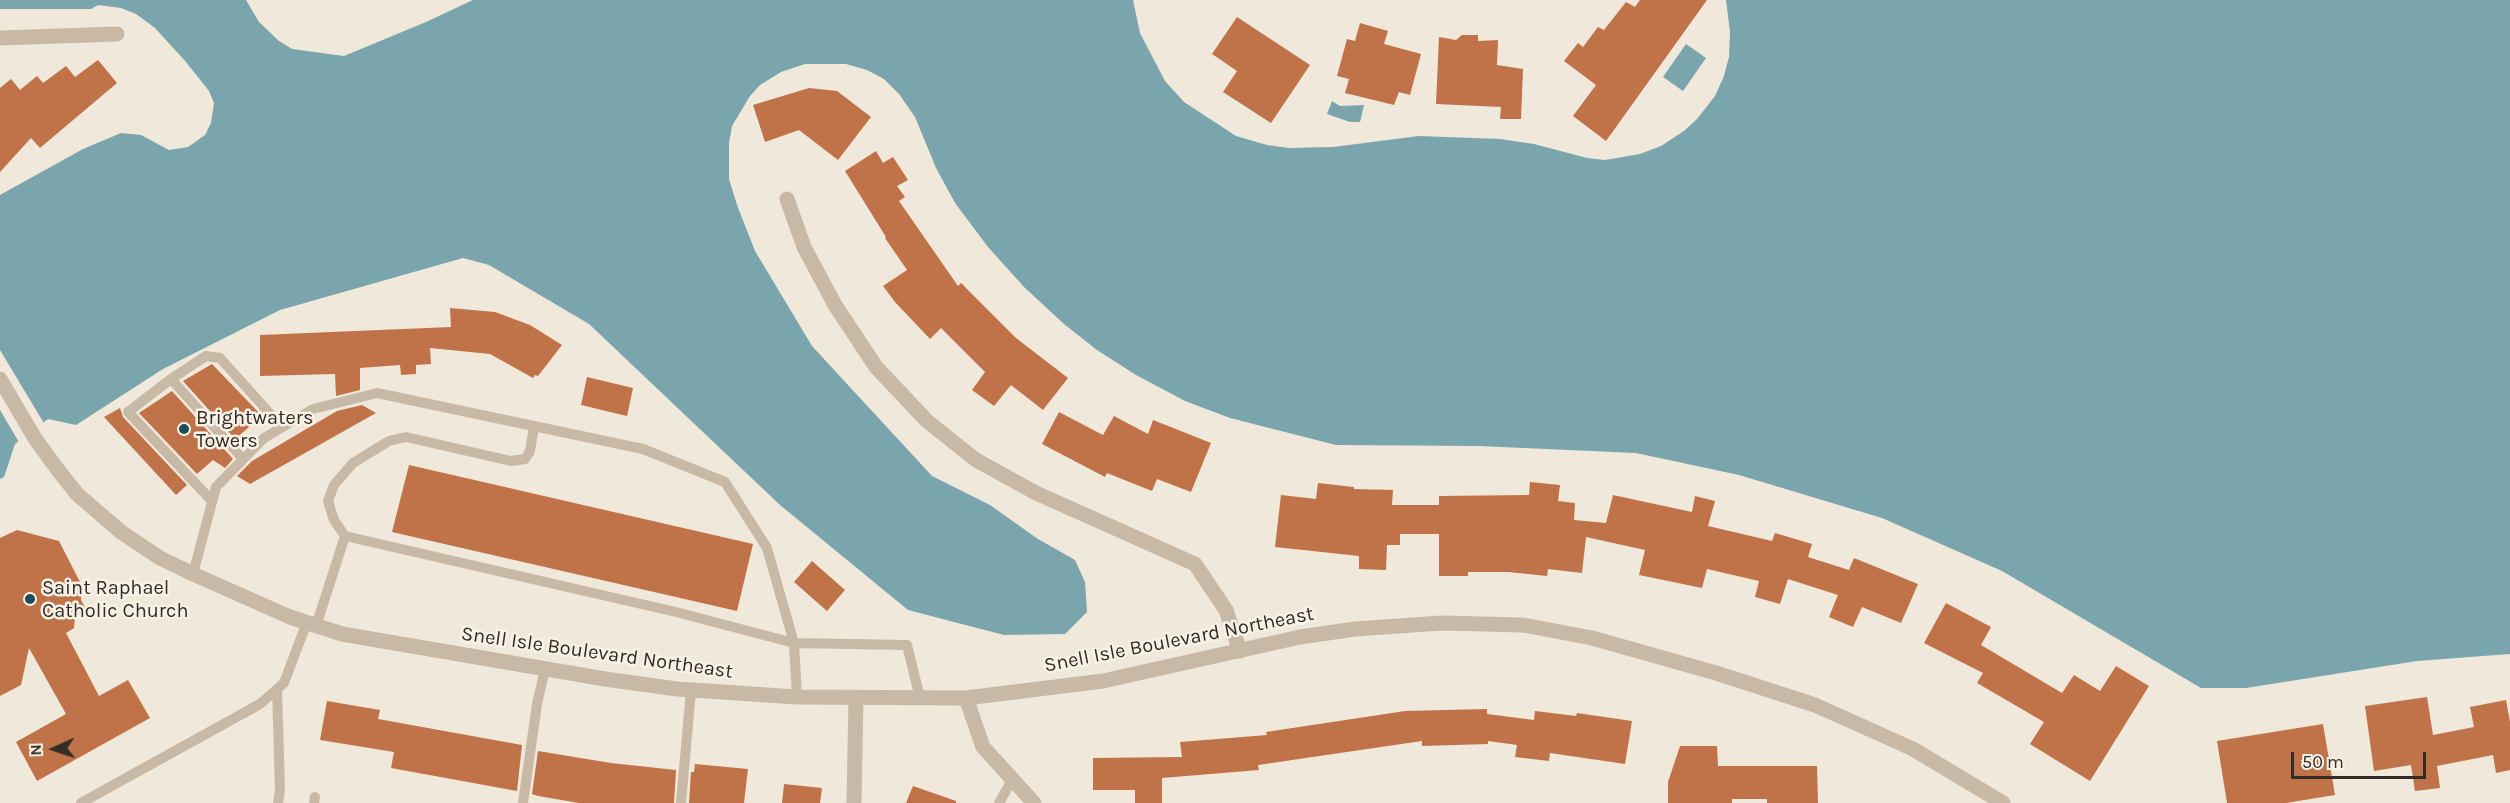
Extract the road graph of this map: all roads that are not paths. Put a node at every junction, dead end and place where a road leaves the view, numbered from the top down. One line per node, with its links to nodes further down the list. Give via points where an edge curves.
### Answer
1 (117, 34): 2 (street)
2 (0, 38)
3 (787, 199): 14 (street, via 804,247 835,305 876,367 927,421 976,460 1036,493 1195,564 1226,610)
4 (0, 379): 11 (street, Snell Isle Boulevard Northeast, via 36,440 98,514 160,558)
5 (171, 379): 6 (lane, via 207,356 220,358); 8 (lane); 9 (lane, via 128,412)
6 (282, 427): 7 (lane, via 314,409 377,393); 8 (lane)
7 (534, 427): 10 (lane, via 525,459 511,461 406,438 389,441 353,463 334,485 328,501); 13 (lane, via 643,450 724,482 767,548)
8 (243, 459): 9 (lane, via 216,487)
9 (212, 501): 11 (lane)
10 (345, 536): 12 (lane); 13 (lane)
11 (193, 574): 12 (street, Snell Isle Boulevard Northeast)
12 (312, 624): 15 (street, Snell Isle Boulevard Northeast, via 342,634); 16 (lane, via 284,683)
13 (794, 643): 18 (lane); 20 (lane, via 907,645)
14 (1239, 651): 21 (street, Snell Isle Boulevard Northeast, via 1103,681); 30 (street, Snell Isle Boulevard Northeast, via 1300,637 1391,626 1485,623 1555,629 1815,705 1913,749)
15 (545, 669): 17 (street, Snell Isle Boulevard Northeast); 25 (lane)
16 (277, 689): 23 (lane, via 260,704); 24 (lane)
17 (691, 690): 18 (street, Snell Isle Boulevard Northeast); 26 (lane)
18 (797, 697): 19 (street, Snell Isle Boulevard Northeast)
19 (856, 698): 20 (street, Snell Isle Boulevard Northeast); 27 (street)
20 (920, 698): 21 (street, Snell Isle Boulevard Northeast)
21 (966, 698): 22 (street, via 983,747)
22 (1012, 780): 28 (lane); 29 (street)
23 (81, 803)
24 (278, 803)
25 (523, 803)
26 (681, 803)
27 (855, 803)
28 (999, 803)
29 (1034, 803)
30 (2003, 803)

